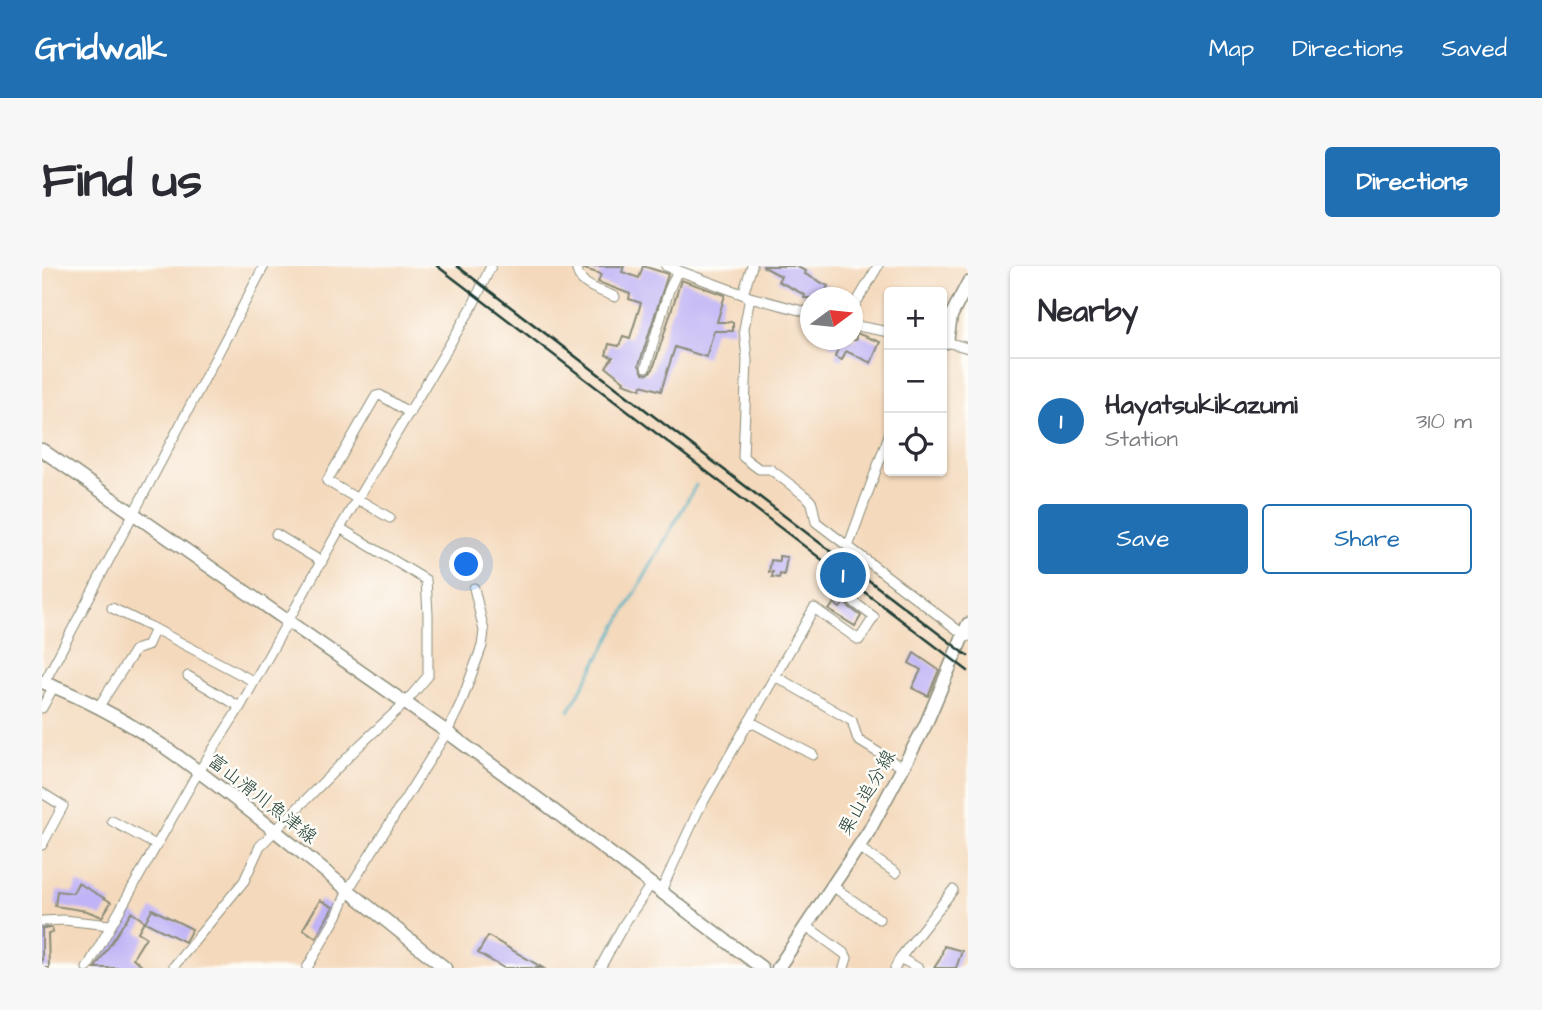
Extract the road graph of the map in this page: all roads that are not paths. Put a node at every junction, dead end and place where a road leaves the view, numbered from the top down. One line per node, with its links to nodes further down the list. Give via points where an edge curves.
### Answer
1 (264, 266): 23 (street)
2 (491, 266): 19 (street)
3 (576, 266): 11 (street, via 583,283)
4 (666, 266): 7 (street)
5 (752, 266): 10 (street)
6 (878, 266): 9 (street)
7 (678, 270): 10 (street); 18 (street)
8 (968, 283): 15 (street)
9 (863, 291)
10 (747, 296): 12 (street); 27 (street, via 743,457 759,469 771,469 808,498 816,522)
11 (615, 297)
12 (800, 310)
13 (863, 328): 14 (street)
14 (884, 331)
15 (947, 331)
16 (947, 343): 17 (street)
17 (968, 348)
18 (646, 367)
19 (410, 413): 22 (street); 22 (street, via 376,396 327,481)
20 (884, 449): 27 (street)
21 (42, 450): 23 (street)
22 (357, 499): 24 (street); 25 (street)
23 (134, 514): 32 (street); 38 (street)
24 (390, 518)
25 (340, 528): 28 (street); 39 (street, via 426,580 428,676)
26 (276, 534): 28 (street)
27 (848, 547): 34 (street)
28 (321, 562): 32 (street)
29 (828, 583): 36 (street, via 874,617 859,640 814,608)
30 (474, 588): 44 (street, via 484,631 482,646)
31 (112, 608): 33 (street)
32 (287, 622): 37 (street); 39 (street)
33 (155, 629): 37 (street); 40 (street, via 147,646 135,650)
34 (967, 632): 46 (street, 栗山追分線)
35 (188, 676): 41 (street)
36 (775, 676): 43 (street); 46 (street, via 852,721 858,740)
37 (253, 681): 41 (street)
38 (47, 684): 40 (street, 富山滑川魚津線); 42 (street)
39 (405, 703): 44 (street); 50 (street)
40 (99, 706): 47 (street, 富山滑川魚津線)
41 (240, 707): 47 (street)
42 (42, 708)
43 (749, 721): 45 (street); 56 (street)
44 (447, 732): 56 (street); 57 (street)
45 (813, 755)
46 (903, 768): 53 (street, 栗山追分線)
47 (199, 771): 50 (street, 富山滑川魚津線); 52 (street)
48 (42, 793): 51 (street, via 64,806)
49 (112, 821): 52 (street)
50 (275, 832): 57 (street, 富山滑川魚津線); 64 (street, via 260,846 244,881)
51 (42, 845)
52 (156, 845): 61 (street)
53 (858, 846): 54 (street); 55 (street, 栗山追分線)
54 (896, 873)
55 (831, 885): 59 (street); 62 (street, 栗山追分線)
56 (656, 887): 68 (street, via 624,924); 69 (street)
57 (348, 890): 66 (street); 67 (street, 富山滑川魚津線)
58 (954, 890): 63 (street)
59 (879, 919)
60 (42, 921): 61 (street)
61 (110, 925): 65 (street)
62 (805, 925): 70 (street, 栗山追分線); 71 (street, via 845,954)
63 (900, 958): 72 (street); 73 (street)
64 (174, 966)
65 (87, 968)
66 (307, 968)
67 (446, 968)
68 (600, 968)
69 (762, 968)
70 (778, 968)
71 (844, 968)
72 (895, 968)
73 (918, 968)

